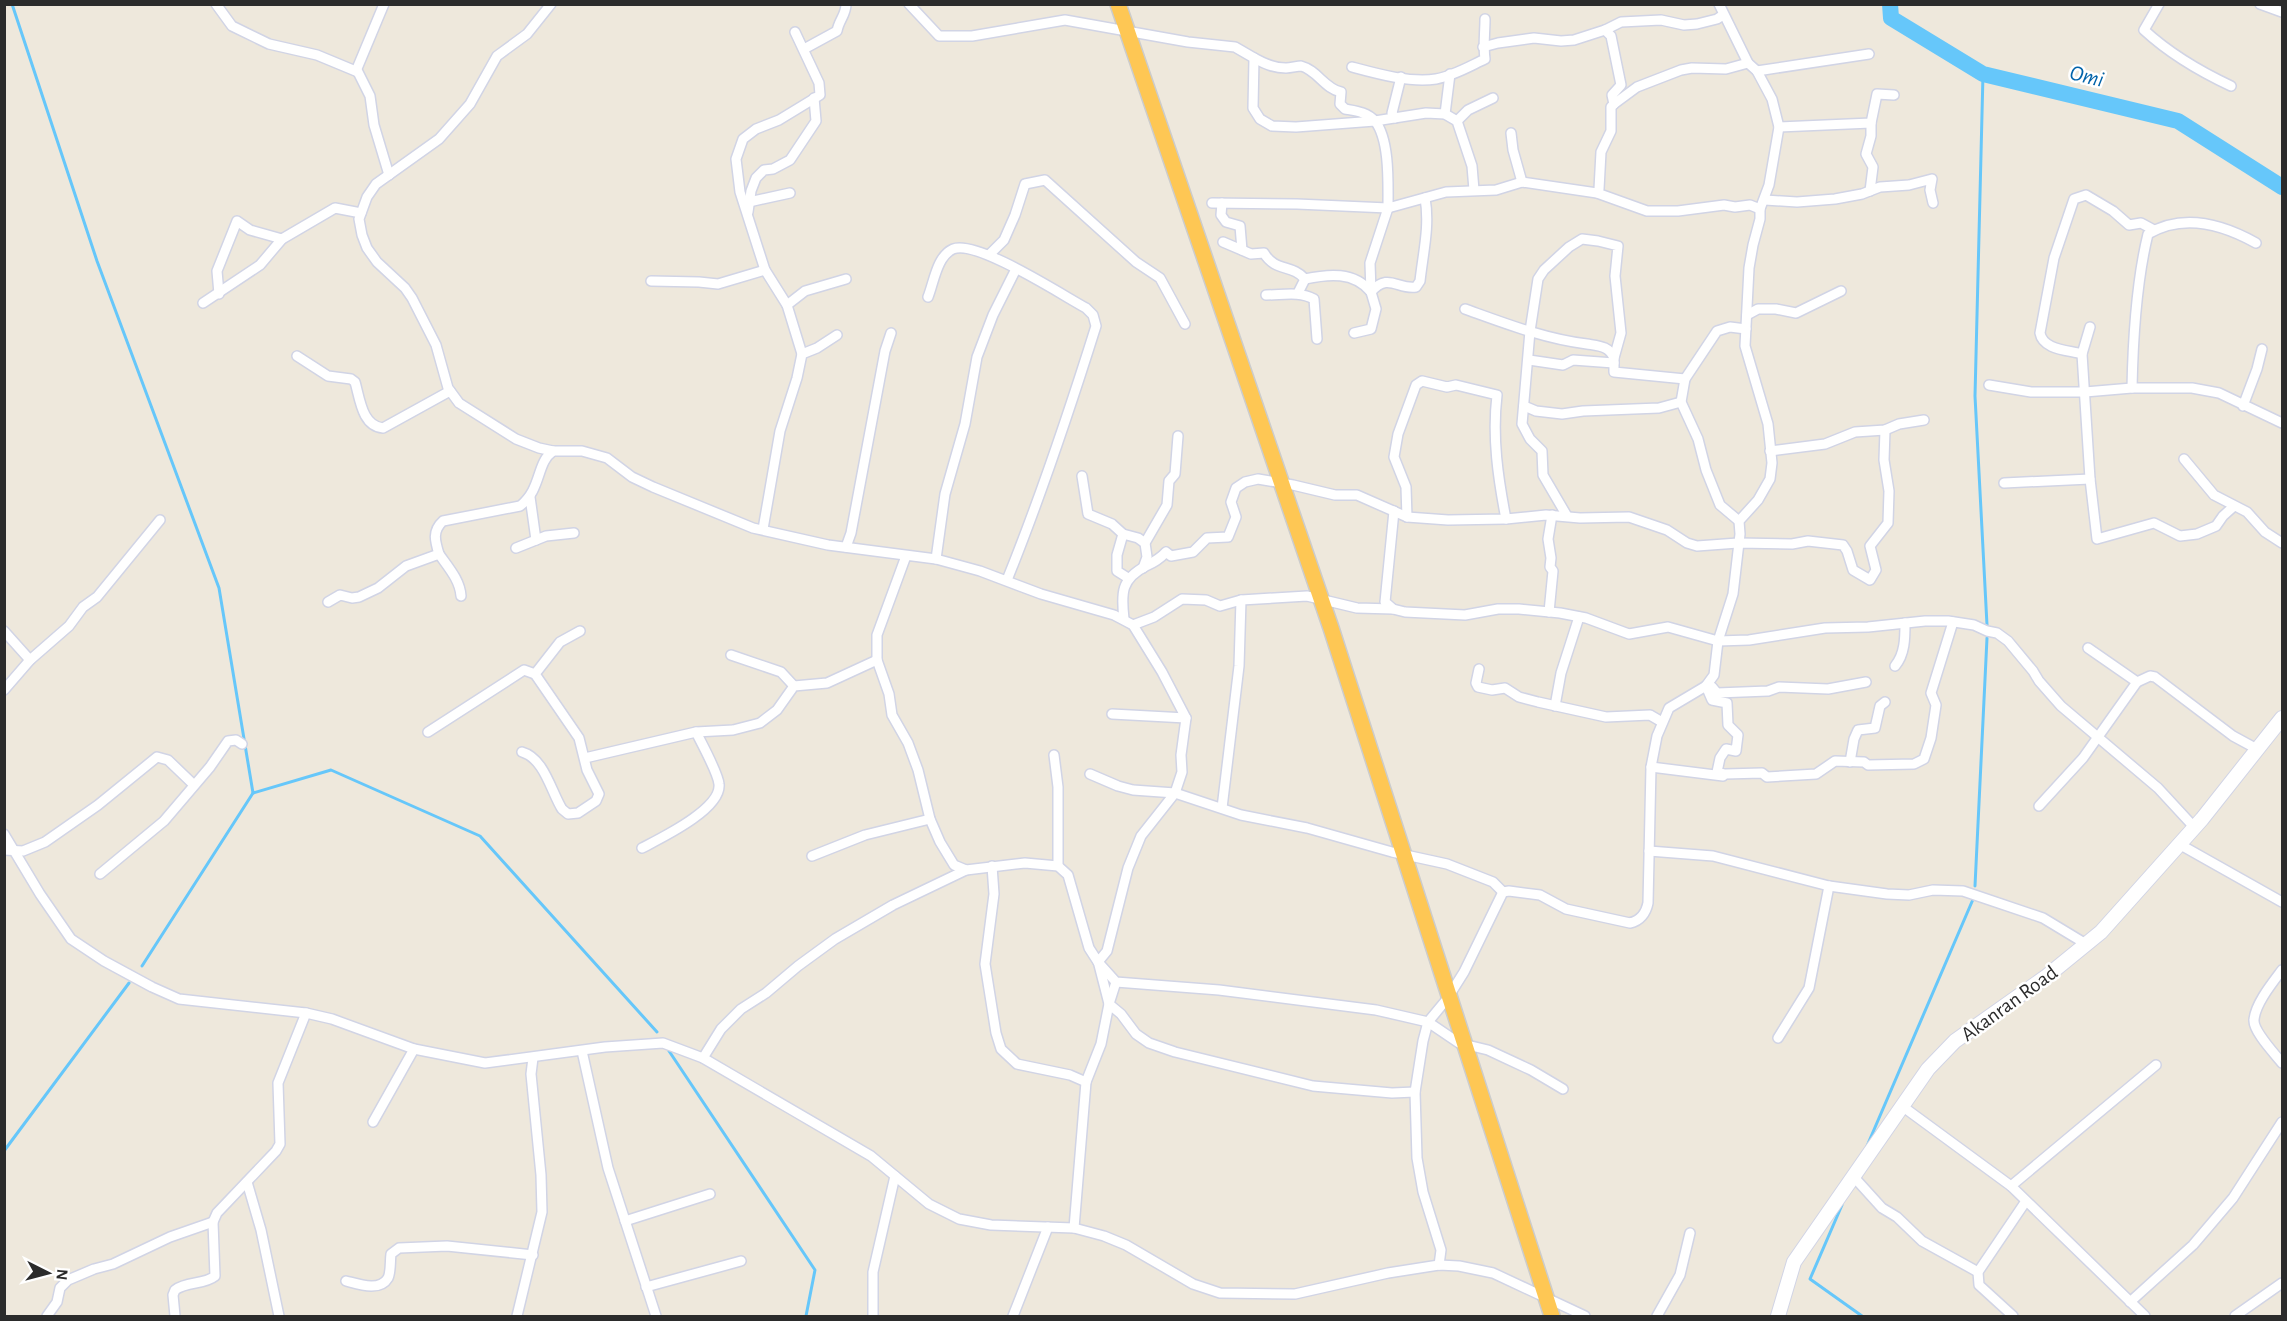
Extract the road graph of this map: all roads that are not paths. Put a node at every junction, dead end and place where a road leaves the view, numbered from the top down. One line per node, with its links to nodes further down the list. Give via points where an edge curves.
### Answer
1 (216, 4): 21 (street, via 232,26 270,44 317,55)
2 (384, 4): 21 (street)
3 (551, 4): 37 (street, via 527,34 497,56 470,104 439,139)
4 (846, 4): 16 (street, via 837,31)
5 (909, 4): 18 (street, via 939,36 972,36 1065,20 1235,47)
6 (1118, 4): 235 (highway, via 1331,628)
7 (1719, 4): 11 (street)
8 (2159, 4): 25 (street, via 2144,30 2179,58)
9 (2260, 4): 10 (street)
10 (2283, 12)
11 (1723, 15): 13 (street, via 1684,25 1661,20 1621,22); 19 (street)
12 (1485, 19): 15 (street)
13 (1605, 30): 15 (street, via 1574,40 1534,38); 29 (street, via 1611,36 1620,76 1621,85 1612,95)
14 (795, 32): 16 (street)
15 (1483, 47): 23 (street, via 1485,58)
16 (804, 49): 27 (street, via 819,83 820,95)
17 (1869, 54): 22 (street)
18 (1254, 58): 32 (street, via 1269,66 1307,69 1332,90 1341,92 1340,104 1345,110 1362,111); 32 (street, via 1253,108 1260,119 1272,126)
19 (1748, 63): 22 (street); 29 (street, via 1726,69 1681,70 1637,87)
20 (1352, 67): 24 (street)
21 (356, 71): 37 (street, via 370,96)
22 (1757, 71): 35 (street, via 1772,99)
23 (1450, 74): 24 (street, via 1437,79); 30 (street)
24 (1401, 77): 31 (street, via 1392,113)
25 (2231, 86)
26 (1894, 95): 34 (street, via 1877,94)
27 (814, 98): 44 (street, via 816,121 790,160 764,170 756,178); 49 (street, via 743,139 736,159)
28 (1493, 98): 33 (street, via 1468,110)
29 (1614, 104): 42 (street, via 1611,131 1601,152)
30 (1445, 114): 31 (street); 33 (street)
31 (1395, 118): 32 (street)
32 (1375, 121): 47 (street, via 1387,153)
33 (1457, 121): 39 (street, via 1472,166)
34 (1870, 123): 35 (street); 40 (street, via 1866,154 1873,167)
35 (1779, 127): 46 (street)
36 (1511, 133): 38 (street)
37 (389, 175): 48 (street, via 376,184)
38 (1522, 182): 39 (street, via 1496,190); 42 (street)
39 (1474, 190): 43 (street)
40 (1870, 191): 45 (street, via 1932,179); 46 (street, via 1835,199)
41 (790, 193): 44 (street)
42 (1597, 193): 46 (street, via 1647,211)
43 (1425, 198): 47 (street); 62 (street, via 1427,232 1420,281 1410,288 1381,282)
44 (749, 202): 49 (street)
45 (1932, 203)
46 (1763, 204): 70 (street, via 1752,245)
47 (1388, 208): 54 (street, via 1217,203 1226,222 1240,226); 62 (street, via 1370,262)
48 (361, 213): 51 (street, via 335,208); 88 (street, via 367,248 412,298 436,345)
49 (747, 217): 57 (street)
50 (2154, 230): 53 (street, via 2171,223 2195,223 2238,233); 81 (street, via 2141,223 2129,225 2086,195 2074,199 2054,258 2040,333 2047,345); 87 (street, via 2148,234 2140,270)
51 (282, 239): 64 (street, via 260,266); 64 (street, via 250,230 237,221 217,271)
52 (1223, 242): 54 (street)
53 (2256, 243)
54 (1242, 250): 59 (street, via 1264,253 1269,263 1299,273)
55 (990, 254): 56 (street); 66 (street, via 954,248 939,266); 71 (street, via 1004,240 1025,184 1045,180 1136,262 1160,278)
56 (1016, 269): 123 (street, via 977,357 965,424 945,494); 126 (street, via 1086,308 1096,326 1042,494)
57 (765, 270): 60 (street, via 718,284); 68 (street)
58 (846, 279): 68 (street, via 805,291)
59 (1305, 279): 62 (street, via 1355,278); 63 (street)
60 (651, 281)
61 (1841, 291): 70 (street, via 1796,313 1758,309)
62 (1371, 292): 76 (street, via 1376,309 1371,329)
63 (1298, 293): 65 (street); 78 (street, via 1314,299)
64 (219, 294): 67 (street)
65 (1266, 296)
66 (928, 297)
67 (203, 303)
68 (787, 304): 80 (street)
69 (1464, 309): 74 (street)
70 (1747, 315): 73 (street)
71 (1185, 324)
72 (2090, 327): 81 (street)
73 (1746, 329): 85 (street, via 1730,327 1717,331); 98 (street, via 1745,346 1768,424)
74 (1530, 331): 83 (street); 84 (street, via 1566,342 1603,346 1611,351); 84 (street, via 1538,279 1544,270 1582,239 1618,246 1615,276 1621,333)
75 (891, 333): 119 (street)
76 (1354, 333)
77 (837, 335): 80 (street)
78 (1317, 339)
79 (2262, 349): 92 (street)
80 (802, 354): 112 (street, via 780,430)
81 (2082, 354): 89 (street)
82 (297, 356): 88 (street, via 328,376 355,382 366,420 375,427 383,428)
83 (1529, 360): 84 (street, via 1563,365 1573,360); 91 (street)
84 (1614, 360): 85 (street, via 1616,373)
85 (1685, 380): 90 (street)
86 (1989, 385): 89 (street, via 2031,392)
87 (2132, 388): 89 (street); 92 (street, via 2209,390)
88 (450, 391): 97 (street, via 459,403 516,439)
89 (2085, 392): 101 (street)
90 (1680, 402): 91 (street, via 1659,408 1562,414); 111 (street, via 1698,439 1720,506)
91 (1524, 406): 107 (street, via 1522,424 1542,451 1543,475)
92 (2242, 406): 94 (street)
93 (1924, 420): 95 (street)
94 (2283, 423)
95 (1885, 430): 98 (street, via 1855,432 1825,444); 117 (street, via 1888,523 1870,546 1876,570 1870,580 1853,570 1843,545 1808,541)
96 (1178, 436): 116 (street, via 1175,474 1169,481 1167,505)
97 (553, 451): 103 (street, via 546,456); 112 (street, via 582,451 607,458 653,487 735,522)
98 (1770, 451): 111 (street, via 1770,479 1758,500)
99 (2184, 459): 104 (street, via 2214,495)
100 (1082, 476): 114 (street, via 1088,514 1112,524)
101 (2090, 479): 102 (street); 104 (street, via 2097,539 2154,523 2180,536 2197,534 2216,526)
102 (2004, 483)
103 (530, 497): 115 (street); 121 (street, via 520,506 443,522 435,533)
104 (2233, 507): 118 (street, via 2247,512 2265,532)
105 (1394, 511): 108 (street); 124 (street, via 1357,495 1335,495 1250,480 1236,489 1231,502 1236,517 1228,537 1207,538 1192,553 1171,556 1166,552); 130 (street, via 1385,602)
106 (1552, 515): 107 (street); 109 (street); 131 (street, via 1548,539 1553,571)
107 (1567, 516): 117 (street, via 1629,518 1667,530 1697,546)
108 (1407, 517): 109 (street); 109 (street, via 1406,487 1394,457 1405,414 1416,385 1422,381 1497,395 1494,427)
109 (1506, 519)
110 (160, 520): 142 (street, via 97,597)
111 (1738, 521): 117 (street)
112 (763, 529): 119 (street)
113 (574, 533): 115 (street)
114 (1123, 534): 116 (street); 125 (street, via 1117,555 1118,571)
115 (536, 540): 120 (street)
116 (1145, 543): 124 (street, via 1147,557)
117 (1738, 543): 139 (street, via 1733,594)
118 (2283, 543)
119 (846, 547): 122 (street)
120 (516, 549)
121 (439, 554): 127 (street, via 461,588); 129 (street, via 406,566 359,597 340,595)
122 (906, 556): 123 (street); 143 (street, via 877,635)
123 (936, 559): 126 (street)
124 (1143, 568): 125 (street)
125 (1128, 578): 133 (street, via 1121,596)
126 (1007, 580): 133 (street)
127 (461, 596)
128 (1241, 600): 130 (street, via 1307,596 1357,608); 136 (street, via 1220,606 1206,600 1182,599); 173 (street, via 1239,666)
129 (328, 602)
130 (1393, 609): 131 (street, via 1465,615 1498,609)
131 (1549, 612): 132 (street)
132 (1579, 617): 139 (street, via 1629,634 1668,627); 153 (street)
133 (1124, 619): 136 (street)
134 (1953, 622): 135 (street); 160 (street, via 1997,633 2008,640 2049,693); 166 (street, via 1931,693 1936,705 1924,759 1900,765)
135 (1905, 623): 139 (street); 144 (street, via 1905,642)
136 (1133, 625): 155 (street)
137 (4, 631): 142 (street)
138 (580, 631): 146 (street, via 560,642)
139 (1718, 641): 150 (street, via 1714,675)
140 (2088, 648): 148 (street)
141 (731, 656): 149 (street, via 781,672)
142 (30, 660): 151 (street)
143 (877, 660): 149 (street, via 828,683); 174 (street, via 890,694 892,715 918,770)
144 (1895, 666)
145 (1479, 669): 153 (street, via 1478,687 1505,688 1519,697)
146 (535, 674): 158 (street, via 528,670 518,673); 165 (street, via 579,738)
147 (1866, 682): 150 (street, via 1828,689 1779,687 1717,693)
148 (2137, 682): 160 (street); 162 (street, via 2156,677 2233,736)
149 (794, 686): 159 (street, via 777,710 760,723 733,730)
150 (1706, 686): 157 (street, via 1669,708); 169 (street, via 1712,700 1727,703 1728,725 1738,735 1736,751 1726,749 1720,758 1717,772)
151 (4, 690)
152 (1884, 702): 166 (street, via 1875,728 1858,730)
153 (1555, 706): 157 (street, via 1606,717 1650,715)
154 (1112, 714): 155 (street)
155 (1186, 718): 171 (street, via 1182,772)
156 (2283, 718): 162 (main road, Akanran Road)
157 (1662, 722): 167 (street)
158 (428, 732)
159 (696, 732): 165 (street); 178 (street, via 719,783 718,793 693,819)
160 (2098, 737): 172 (street); 175 (street, via 2158,788)
161 (242, 744): 170 (street, via 228,741)
162 (2258, 749): 175 (main road, Akanran Road)
163 (522, 752): 165 (street, via 539,764 562,809 572,815 596,801 599,794)
164 (1054, 754): 183 (street)
165 (585, 758)
166 (1850, 762): 169 (street, via 1835,761 1816,774)
167 (1651, 767): 169 (street); 180 (street)
168 (1090, 774): 171 (street, via 1133,790)
169 (1725, 774)
170 (194, 785): 179 (street, via 168,760 157,757 45,842 23,851); 185 (street, via 164,821)
171 (1175, 793): 173 (street); 190 (street, via 1141,836 1128,868 1107,951)
172 (2039, 806)
173 (1222, 808): 187 (street, via 1446,864 1493,882)
174 (930, 819): 181 (street, via 865,835); 184 (street, via 954,866)
175 (2194, 827): 177 (main road, Akanran Road)
176 (4, 834): 179 (street)
177 (2179, 844): 188 (street); 189 (main road, Akanran Road)
178 (642, 848)
179 (9, 850): 194 (street, via 72,939 104,961 179,999)
180 (1649, 851): 186 (street, via 1713,856); 187 (street, via 1647,907 1636,921 1566,909 1540,895)
181 (812, 856)
182 (992, 866): 183 (street); 184 (street); 203 (street, via 994,894 985,964 1001,1049 1017,1064)
183 (1058, 866): 190 (street, via 1068,874 1089,948)
184 (966, 870): 200 (street, via 893,905 835,939 741,1009 721,1029)
185 (100, 874)
186 (1829, 886): 189 (street, via 1909,895 1933,890 1963,891 2043,918); 196 (street, via 1809,988)
187 (1503, 892): 195 (street, via 1464,972)
188 (2283, 902)
189 (2086, 944): 206 (main road, Akanran Road, via 1955,1041 1928,1069)
190 (1098, 962): 192 (street); 193 (street)
191 (2283, 970): 201 (street, via 2263,997 2253,1020 2257,1031)
192 (1116, 982): 193 (street); 195 (street, via 1219,990 1376,1010)
193 (1109, 1004): 203 (street, via 1101,1044); 205 (street, via 1136,1034 1175,1052 1313,1086)
194 (306, 1013): 197 (street); 211 (street, via 278,1083 280,1144)
195 (1428, 1023): 204 (street, via 1459,1042 1488,1050); 205 (street)
196 (1778, 1038)
197 (414, 1050): 199 (street, via 485,1063); 207 (street)
198 (582, 1051): 199 (street); 200 (street, via 663,1043); 215 (street, via 608,1168)
199 (533, 1058): 220 (street, via 542,1212)
200 (703, 1058): 209 (street, via 871,1156)
201 (2283, 1063)
202 (2156, 1065): 212 (street)
203 (1086, 1082): 218 (street)
204 (1563, 1089)
205 (1415, 1092): 222 (street, via 1417,1158 1441,1250)
206 (1902, 1106): 210 (main road, Akanran Road); 212 (street)
207 (373, 1122)
208 (2283, 1122): 227 (street, via 2233,1198 2193,1245)
209 (895, 1176): 217 (street, via 929,1204 959,1219 991,1225); 233 (street, via 873,1272)
210 (1853, 1176): 223 (street, via 1882,1208 1922,1241); 238 (main road, Akanran Road, via 1794,1262)
211 (247, 1182): 216 (street); 230 (street)
212 (2011, 1186): 214 (street)
213 (710, 1194): 215 (street)
214 (2026, 1201): 223 (street); 227 (street)
215 (625, 1221): 226 (street)
216 (213, 1222): 228 (street, via 68,1280 60,1288 54,1310); 229 (street, via 215,1276 175,1290)
217 (1048, 1227): 218 (street); 234 (street)
218 (1074, 1228): 222 (street, via 1126,1245 1192,1284 1220,1293 1295,1294)
219 (1690, 1233): 237 (street, via 1680,1275)
220 (533, 1255): 224 (street, via 447,1246 399,1248 391,1254 386,1281 369,1286); 231 (street)
221 (741, 1261): 226 (street)
222 (1439, 1265): 236 (street, via 1493,1273)
223 (1978, 1272): 239 (street, via 1979,1285)
224 (346, 1281)
225 (2283, 1283): 241 (street)
226 (646, 1287): 232 (street)
227 (2130, 1302): 240 (street)
228 (47, 1317)
229 (175, 1317)
230 (279, 1317)
231 (518, 1317)
232 (656, 1317)
233 (873, 1317)
234 (1013, 1317)
235 (1552, 1317)
236 (1585, 1317)
237 (1658, 1317)
238 (1778, 1317)
239 (2013, 1317)
240 (2145, 1317)
241 (2235, 1317)

